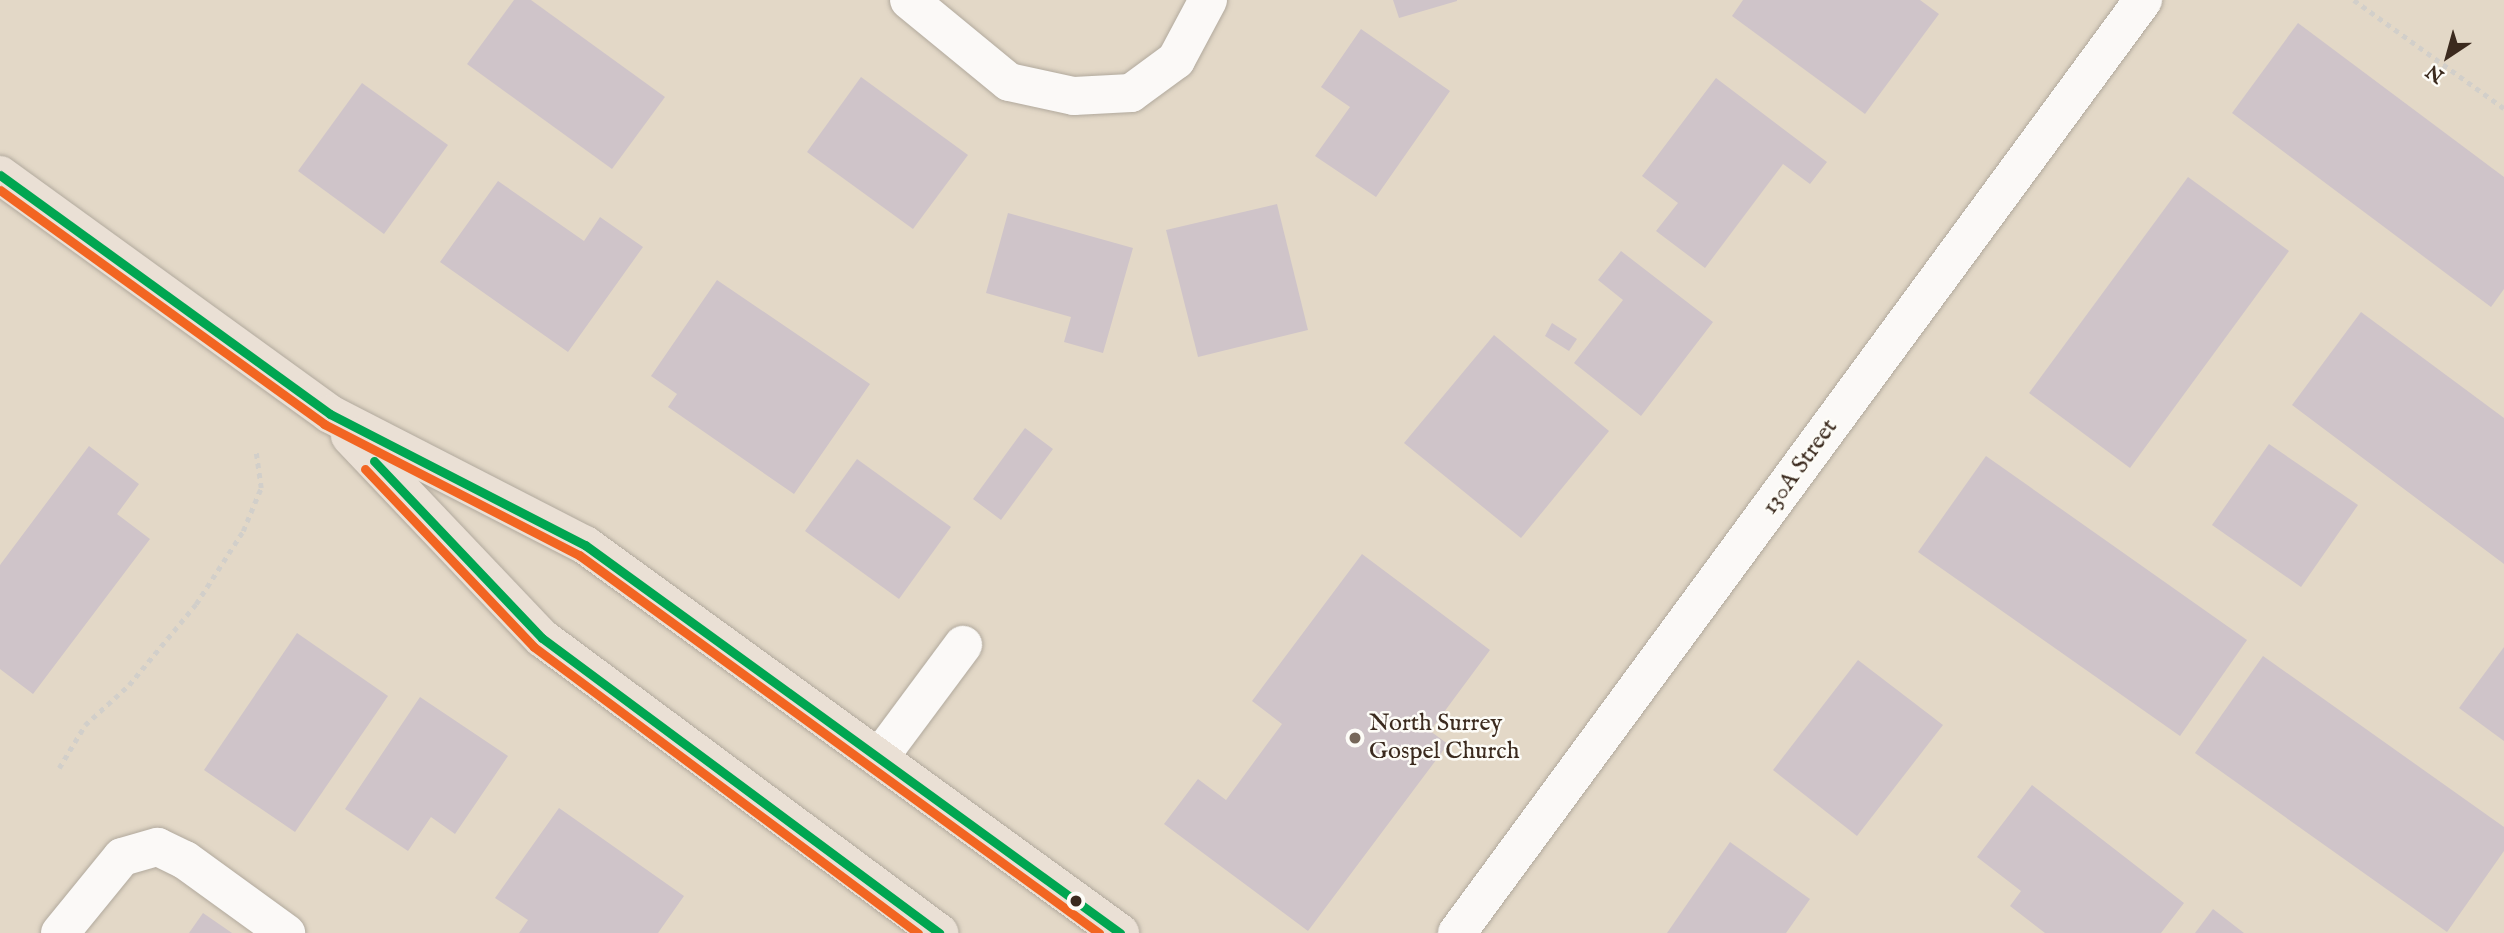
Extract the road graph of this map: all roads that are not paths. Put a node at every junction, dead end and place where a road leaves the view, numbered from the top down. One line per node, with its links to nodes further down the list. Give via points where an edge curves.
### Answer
1 (909, 0): 2 (street, via 1009,82 1074,96 1131,93 1176,60)
2 (1208, 0)
3 (2143, 0): 12 (street, 130A Street)
4 (0, 175): 5 (main road)
5 (330, 414): 7 (main road, via 585,545); 10 (main road, via 541,638)
6 (963, 645): 7 (street)
7 (879, 758): 11 (main road)
8 (60, 933): 9 (street, via 122,856 158,847 185,860)
9 (286, 933)
10 (939, 933)
11 (1120, 933)
12 (1457, 933)

